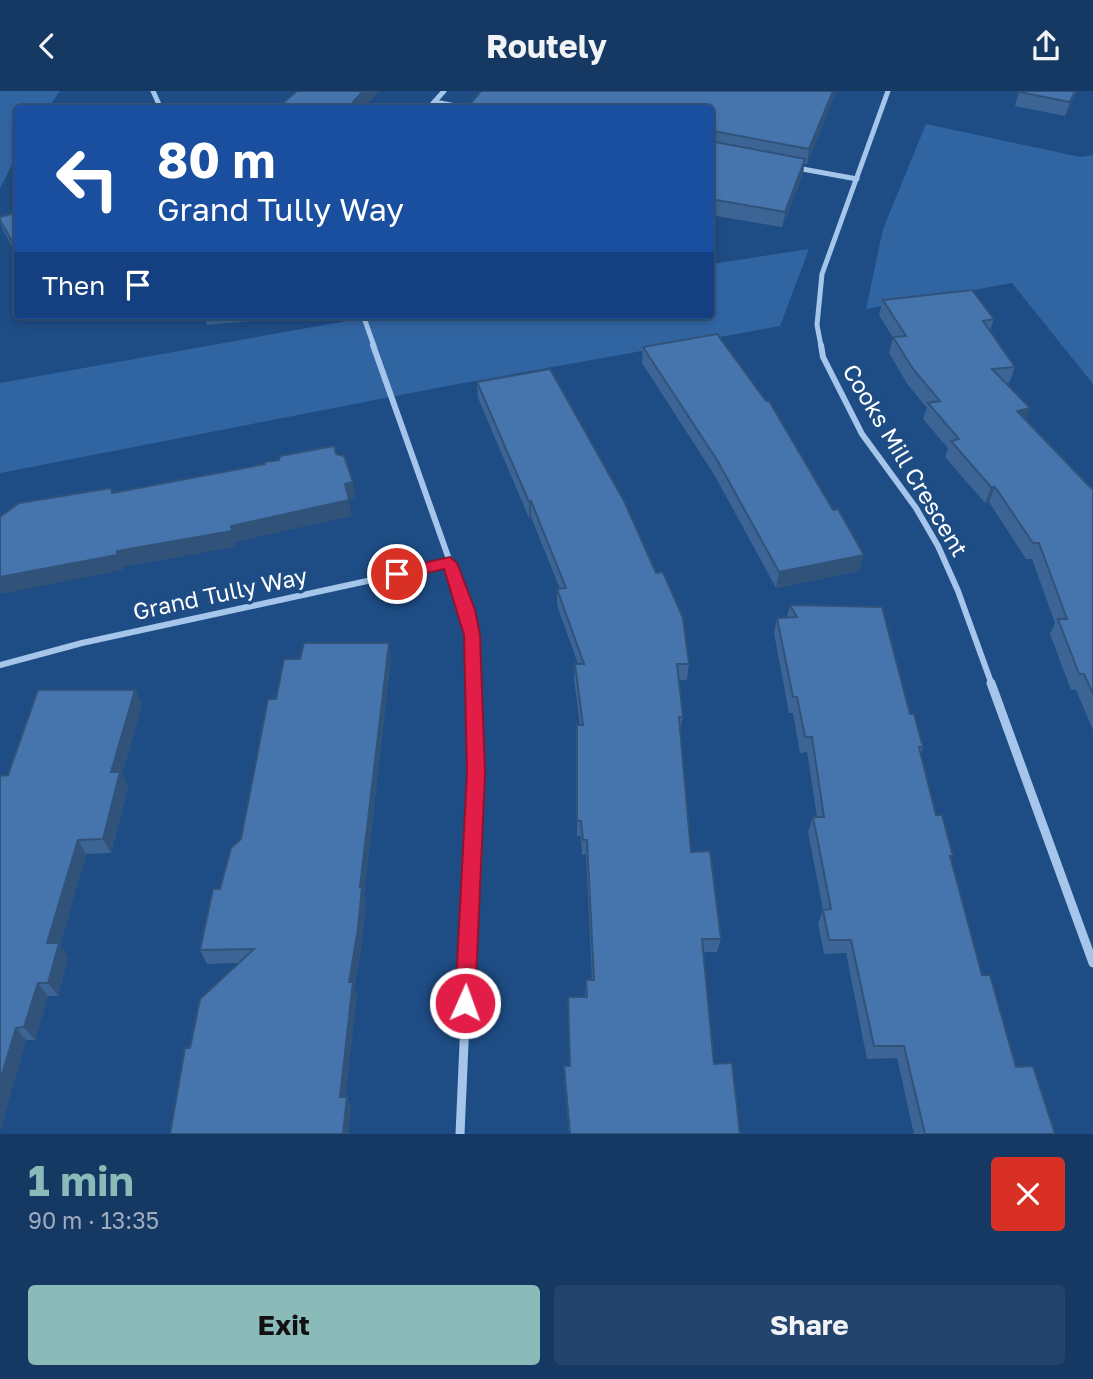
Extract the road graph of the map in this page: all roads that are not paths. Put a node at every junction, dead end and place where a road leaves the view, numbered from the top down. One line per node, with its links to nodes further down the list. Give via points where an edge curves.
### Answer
1 (444, 91): 3 (street)
2 (888, 91): 7 (street, Cooks Mill Crescent)
3 (435, 102): 4 (street); 5 (street)
4 (432, 105)
5 (450, 105)
6 (792, 167): 7 (street)
7 (857, 179): 11 (street, Cooks Mill Crescent, via 822,274 817,325 823,357 862,434 938,545)
8 (364, 319): 9 (street)
9 (450, 563): 10 (street, Grand Tully Way); 12 (street, via 472,635 476,773)
10 (0, 665)
11 (1093, 963)
12 (460, 1134)

